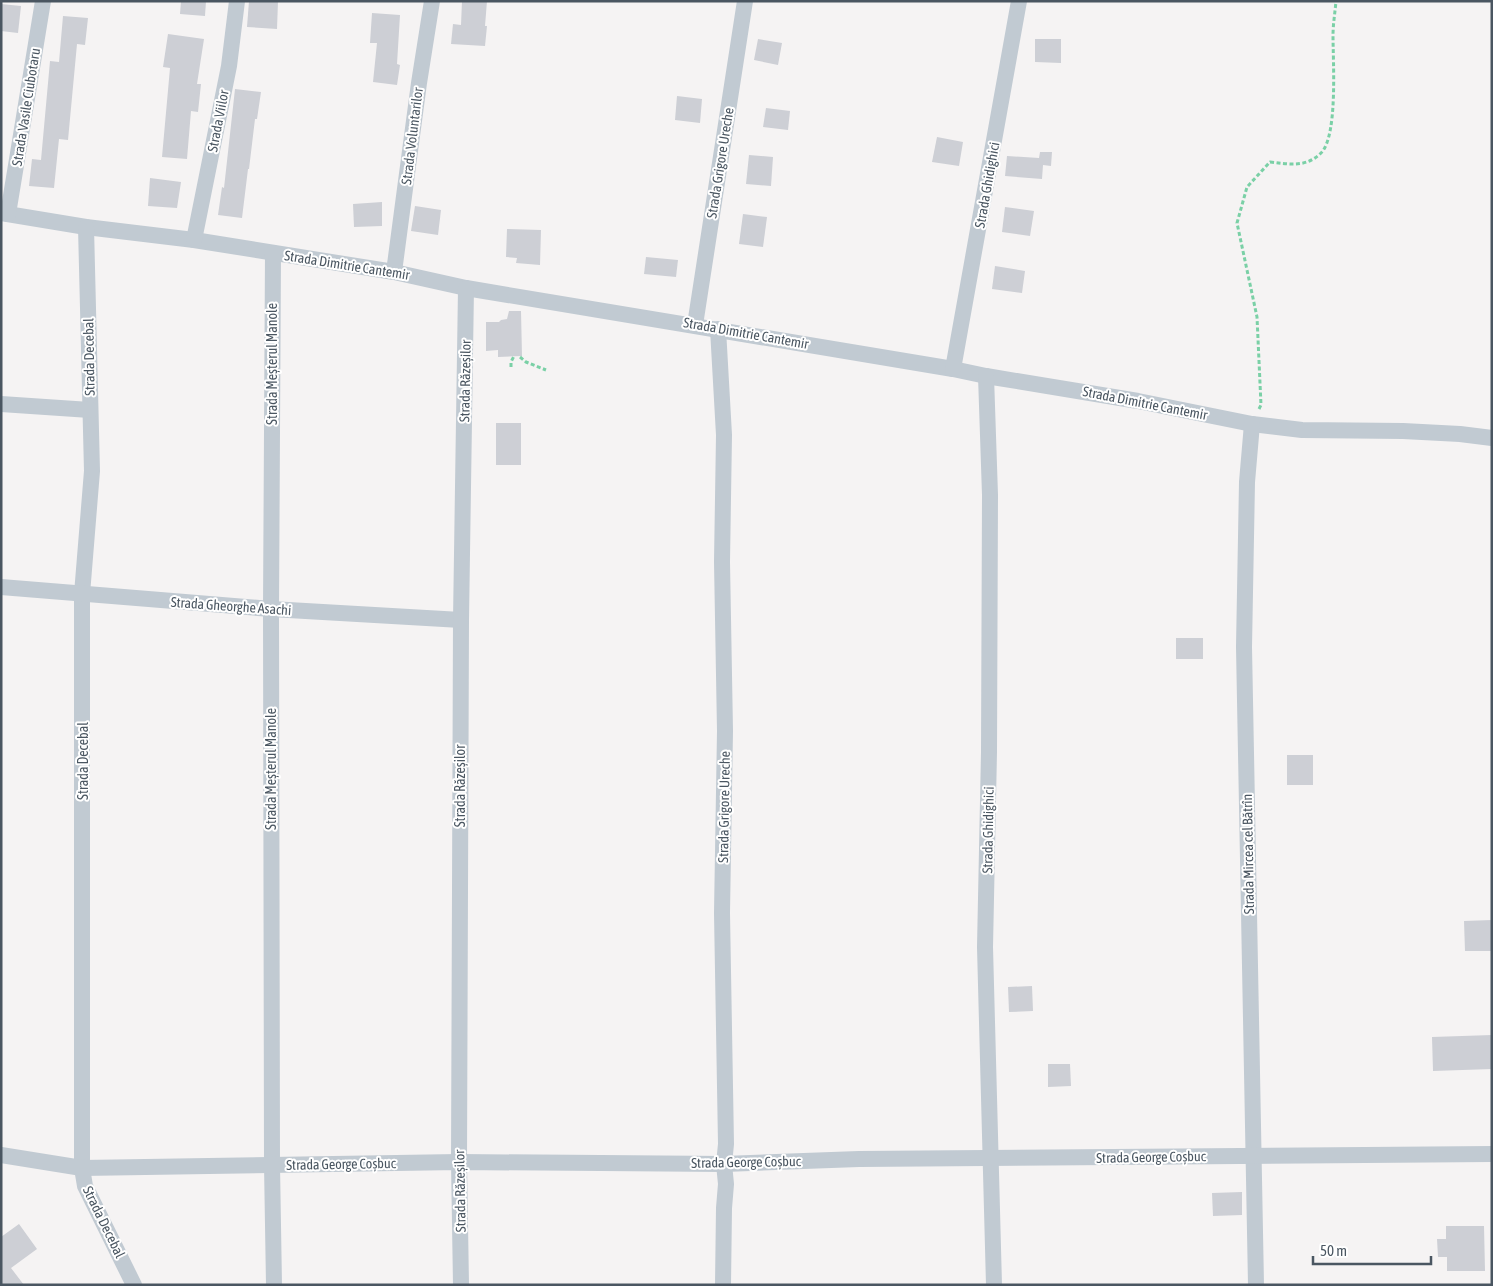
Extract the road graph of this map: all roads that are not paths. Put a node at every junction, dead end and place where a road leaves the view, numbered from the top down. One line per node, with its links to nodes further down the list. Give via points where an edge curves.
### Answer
1 (43, 1): 6 (street, Strada Vasile Ciubotaru)
2 (236, 1): 8 (street, Strada Viilor, via 229,66)
3 (432, 1): 10 (street, Strada Voluntarilor)
4 (745, 1): 12 (street, Strada Grigore Ureche)
5 (1018, 1): 14 (street, Strada Ghidighici)
6 (5, 213): 7 (street, Strada Dimitrie Cantemir)
7 (86, 227): 8 (street, Strada Dimitrie Cantemir); 17 (street, Strada Decebal)
8 (194, 240): 9 (street, Strada Dimitrie Cantemir)
9 (273, 253): 10 (street, Strada Dimitrie Cantemir); 22 (street, Strada Meșterul Manole)
10 (394, 272): 11 (street, Strada Dimitrie Cantemir)
11 (466, 288): 12 (street, Strada Dimitrie Cantemir); 23 (street, Strada Răzeșilor)
12 (695, 325): 13 (street, Strada Dimitrie Cantemir)
13 (718, 329): 14 (street, Strada Dimitrie Cantemir); 30 (street, Strada Grigore Ureche, via 724,436)
14 (953, 369): 15 (street, Strada Dimitrie Cantemir)
15 (986, 376): 18 (street, Strada Dimitrie Cantemir); 27 (street, Strada Ghidighici, via 990,505 990,752 985,947)
16 (1, 404): 17 (street)
17 (90, 410): 21 (street, Strada Decebal, via 92,471)
18 (1252, 424): 19 (street, Strada Dimitrie Cantemir, via 1302,430 1404,431); 26 (street, Strada Mircea cel Bătrîn, via 1244,647)
19 (1492, 438)
20 (1, 588): 21 (street, Strada Gheorghe Asachi)
21 (82, 594): 22 (street, Strada Gheorghe Asachi); 31 (street, Strada Decebal)
22 (271, 609): 23 (street, Strada Gheorghe Asachi); 29 (street, Strada Meșterul Manole)
23 (461, 620): 28 (street, Strada Răzeșilor)
24 (1492, 1154): 26 (street, Strada George Coșbuc)
25 (1, 1155): 31 (street, Strada George Coșbuc)
26 (1254, 1156): 27 (street, Strada George Coșbuc); 37 (street, Strada Mircea cel Bătrîn)
27 (991, 1159): 30 (street, Strada George Coșbuc); 36 (street, Strada Ghidighici)
28 (459, 1162): 29 (street, Strada George Coșbuc); 30 (street, Strada George Coșbuc); 34 (street, Strada Răzeșilor)
29 (272, 1164): 31 (street, Strada George Coșbuc); 33 (street, Strada Meșterul Manole)
30 (724, 1164): 35 (street, Strada Grigore Ureche)
31 (82, 1168): 32 (street, Strada Decebal, via 85,1186)
32 (134, 1285)
33 (274, 1285)
34 (461, 1285)
35 (723, 1285)
36 (994, 1285)
37 (1256, 1285)

